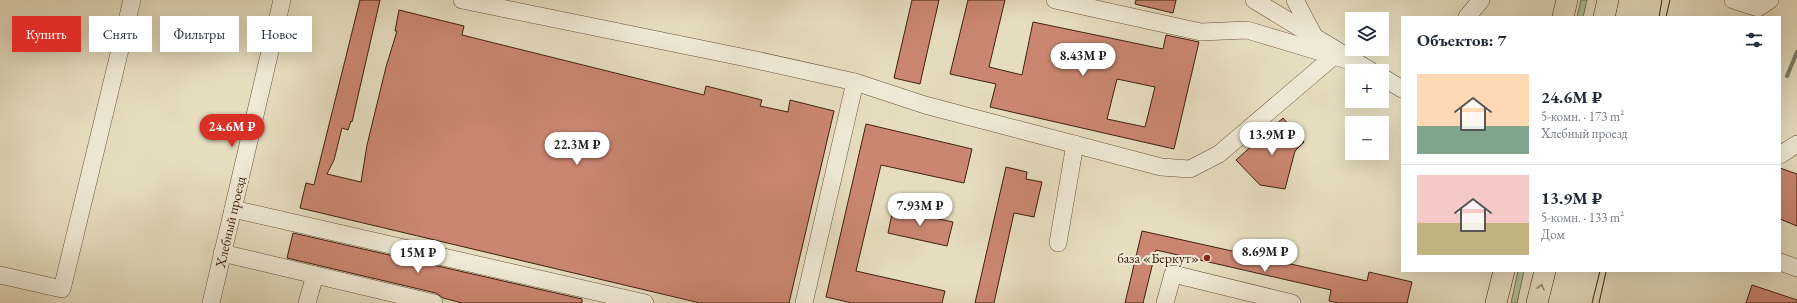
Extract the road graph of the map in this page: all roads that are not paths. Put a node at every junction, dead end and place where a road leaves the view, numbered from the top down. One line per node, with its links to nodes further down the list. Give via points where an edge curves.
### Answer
1 (132, 0): 32 (street, via 62,289)
2 (282, 0): 25 (street, Хлебный проезд)
3 (462, 0): 20 (street)
4 (1055, 0): 16 (street, via 1201,32 1247,30)
5 (1254, 0): 15 (street)
6 (1481, 0): 12 (street)
7 (1567, 0): 13 (main road)
8 (1608, 0): 14 (main road)
9 (1734, 0): 10 (street, via 1758,8)
10 (1770, 0)
11 (1295, 2): 15 (street)
12 (1468, 16)
13 (1563, 16)
14 (1604, 16)
15 (1315, 38): 18 (street)
16 (1334, 56): 17 (street); 22 (street, via 1219,154 1190,169 1161,167)
17 (1356, 64)
18 (1359, 64)
19 (1389, 81): 21 (street)
20 (855, 82): 22 (street, via 925,105); 38 (street)
21 (1401, 88)
22 (1075, 144): 26 (street)
23 (1797, 144): 24 (street)
24 (1781, 154)
25 (233, 209): 27 (street, Хлебный проезд); 37 (street)
26 (1058, 243)
27 (222, 252): 33 (street); 34 (street, Хлебный проезд)
28 (1781, 262): 29 (street)
29 (1797, 268)
30 (1504, 272): 41 (main road)
31 (1545, 272): 42 (main road, one-way to 31)
32 (0, 275)
33 (315, 275): 35 (street); 36 (street)
34 (211, 303)
35 (307, 303)
36 (434, 303)
37 (645, 303)
38 (804, 303)
39 (1165, 303): 40 (street, via 1173,274)
40 (1292, 303)
41 (1496, 303)
42 (1537, 303)

